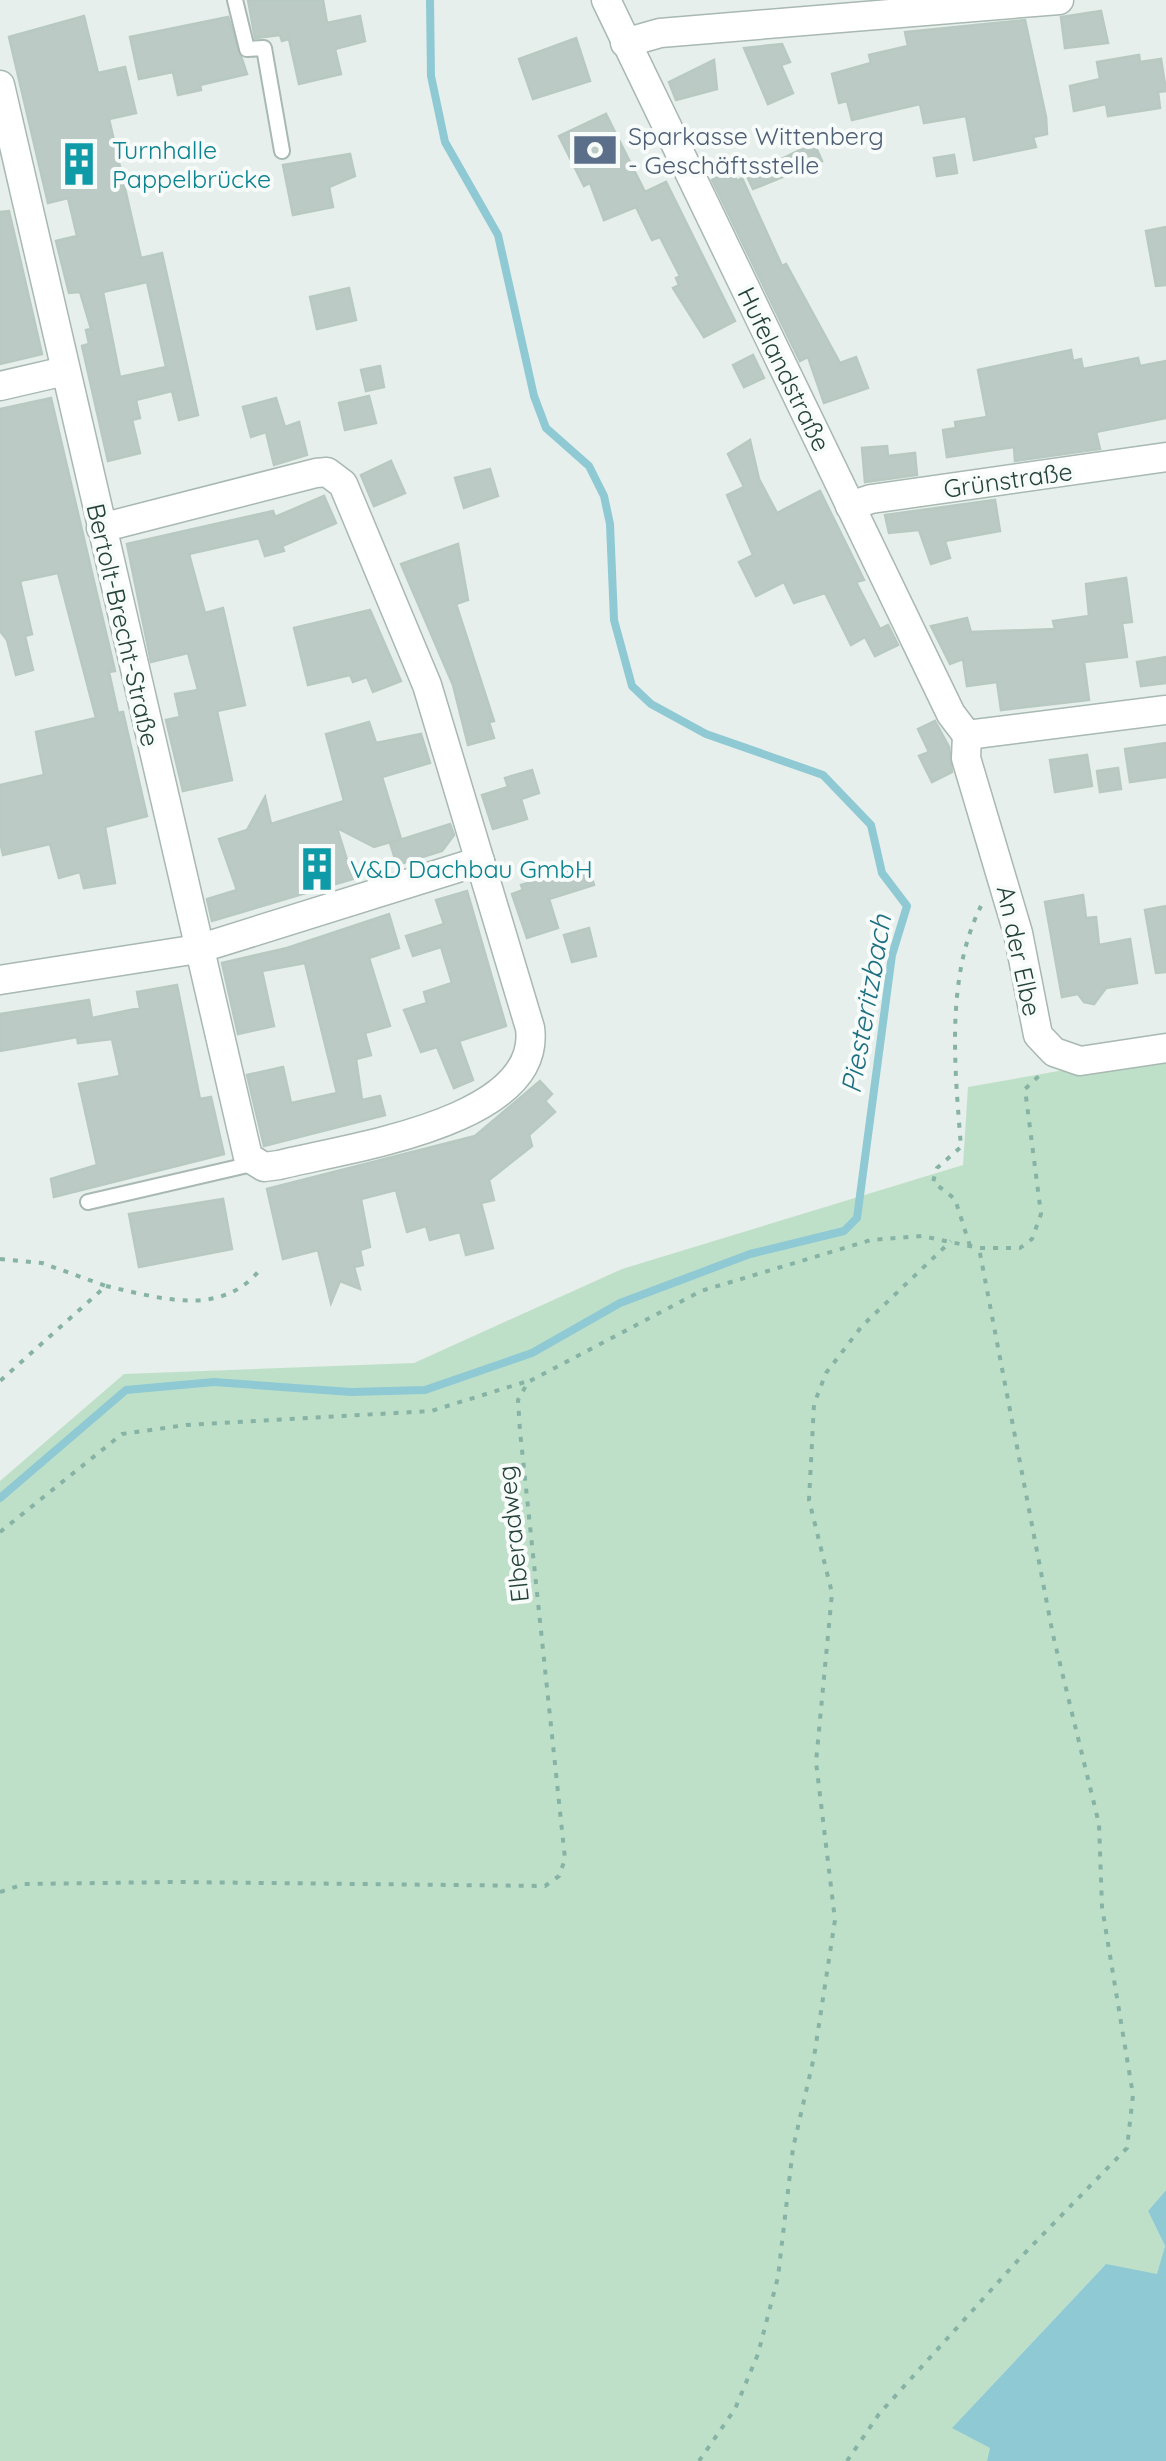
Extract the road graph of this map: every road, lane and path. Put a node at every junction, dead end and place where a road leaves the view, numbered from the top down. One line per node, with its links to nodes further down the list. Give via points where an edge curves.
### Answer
1 (235, 0): 6 (lane, via 246,49 264,48)
2 (606, 0): 4 (street, Hufelandstraße)
3 (1060, 0): 4 (street, via 660,33)
4 (626, 43): 10 (street, Hufelandstraße)
5 (0, 84): 7 (street, Bertolt-Brecht-Straße)
6 (282, 151)
7 (65, 371): 8 (street); 11 (street, Bertolt-Brecht-Straße)
8 (0, 386)
9 (1166, 457): 10 (street, Grünstraße)
10 (850, 506): 13 (street, Hufelandstraße, via 951,714)
11 (102, 528): 14 (street, via 316,473 337,476 417,657); 16 (street, Bertolt-Brecht-Straße)
12 (1166, 710): 13 (street)
13 (967, 734): 15 (street, An der Elbe, via 966,758)
14 (480, 861): 16 (street); 20 (street, via 530,1028 532,1044 521,1072 443,1124 280,1165)
15 (1000, 866): 19 (street, An der Elbe, via 1038,1035 1054,1052); 23 (path, via 973,921 960,984 954,1054 961,1147 937,1168 932,1182 955,1199)
16 (198, 949): 17 (street); 20 (street, Bertolt-Brecht-Straße)
17 (0, 980)
18 (1166, 1048): 19 (street)
19 (1080, 1061): 24 (path, via 1036,1076 1025,1089 1039,1228 1020,1248)
20 (252, 1164): 21 (lane)
21 (88, 1202)
22 (952, 1241): 23 (path); 29 (path, via 871,1240 701,1291); 32 (path, via 862,1326 826,1373 814,1404 808,1500 832,1593 816,1762 835,1920 792,2148 778,2277 735,2409)
23 (970, 1246): 24 (path)
24 (979, 1248): 33 (path, via 1053,1635 1099,1824 1102,1907 1133,2095 1127,2148 918,2371)
25 (0, 1259): 27 (path, via 42,1263)
26 (262, 1267): 27 (path, via 227,1296 200,1302)
27 (106, 1286): 28 (path)
28 (0, 1381)
29 (528, 1382): 30 (path, via 431,1412 122,1434); 31 (path, Elberadweg, via 518,1400 565,1859 559,1876 545,1886 176,1882 24,1884)
30 (0, 1532)
31 (0, 1892)
32 (698, 2461)
33 (847, 2461)

